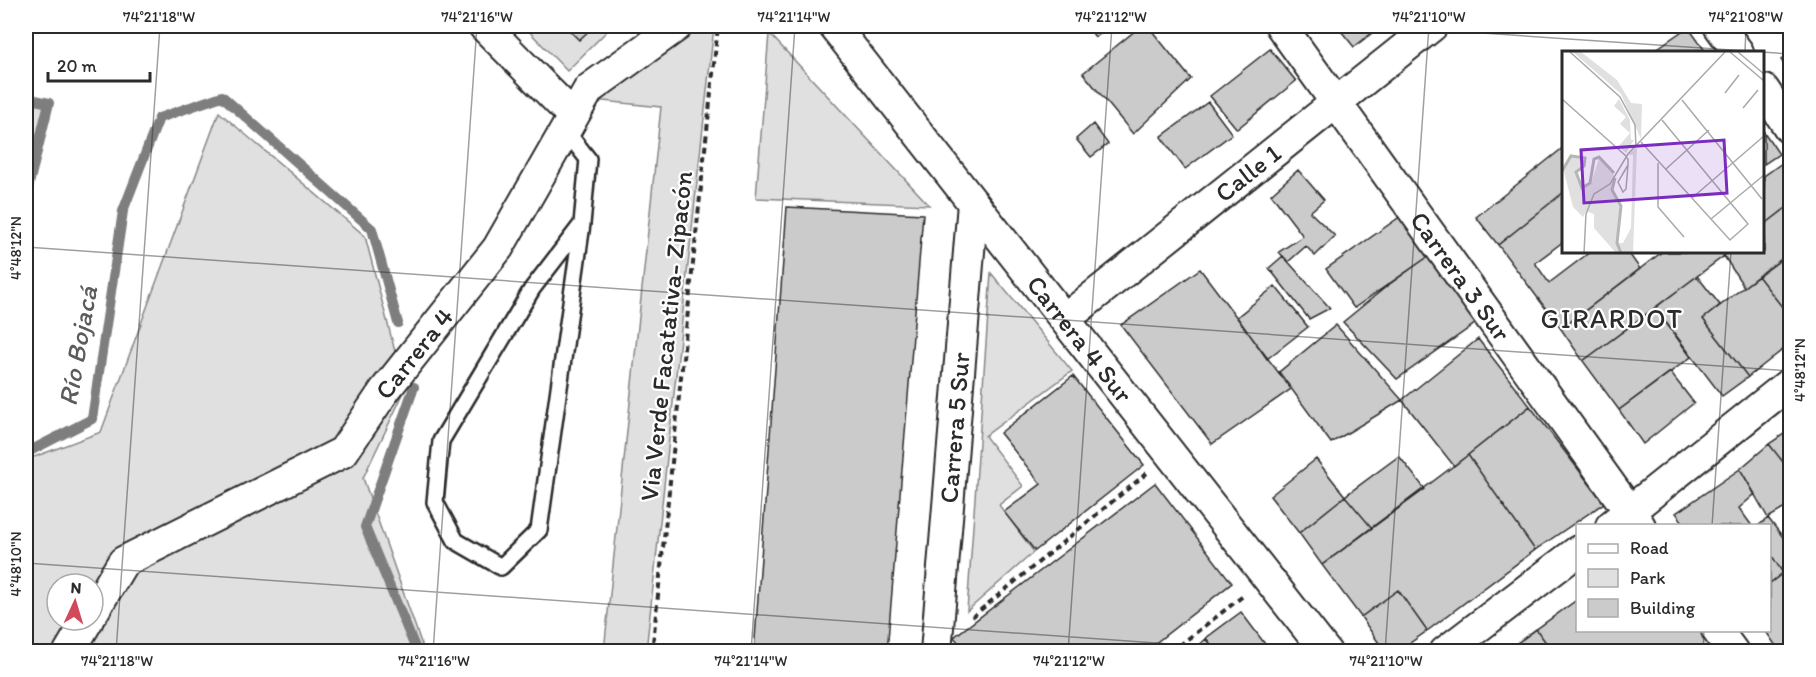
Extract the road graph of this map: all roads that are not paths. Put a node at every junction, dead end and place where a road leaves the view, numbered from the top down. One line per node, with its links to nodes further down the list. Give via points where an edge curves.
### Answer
1 (484, 26): 10 (street)
2 (677, 26): 10 (street, Carrera 4, via 589,89)
3 (834, 26): 12 (street, Carrera 4 Sur)
4 (1281, 26): 9 (street, Carrera 3 Sur)
5 (1432, 26): 9 (street, Calle 1)
6 (1719, 26): 7 (street)
7 (1737, 51)
8 (1765, 91): 11 (street)
9 (1335, 102): 14 (street, Calle 1); 16 (street, Carrera 3 Sur)
10 (569, 122): 13 (lane, via 588,159); 18 (street, Carrera 4, via 498,248 385,390 343,452 123,562)
11 (1791, 129)
12 (973, 203): 14 (street, Carrera 4 Sur); 21 (street, Carrera 5 Sur)
13 (582, 224): 13 (lane, via 539,530 501,567 456,541 435,502 441,441 532,289)
14 (1065, 320): 23 (street, Carrera 4 Sur)
15 (1791, 383): 16 (street)
16 (1626, 521)
17 (1576, 553): 24 (street)
18 (105, 592)
19 (81, 632): 22 (street)
20 (1719, 632): 25 (street)
21 (937, 648)
22 (69, 651)
23 (1326, 651)
24 (1445, 651)
25 (1733, 651)

